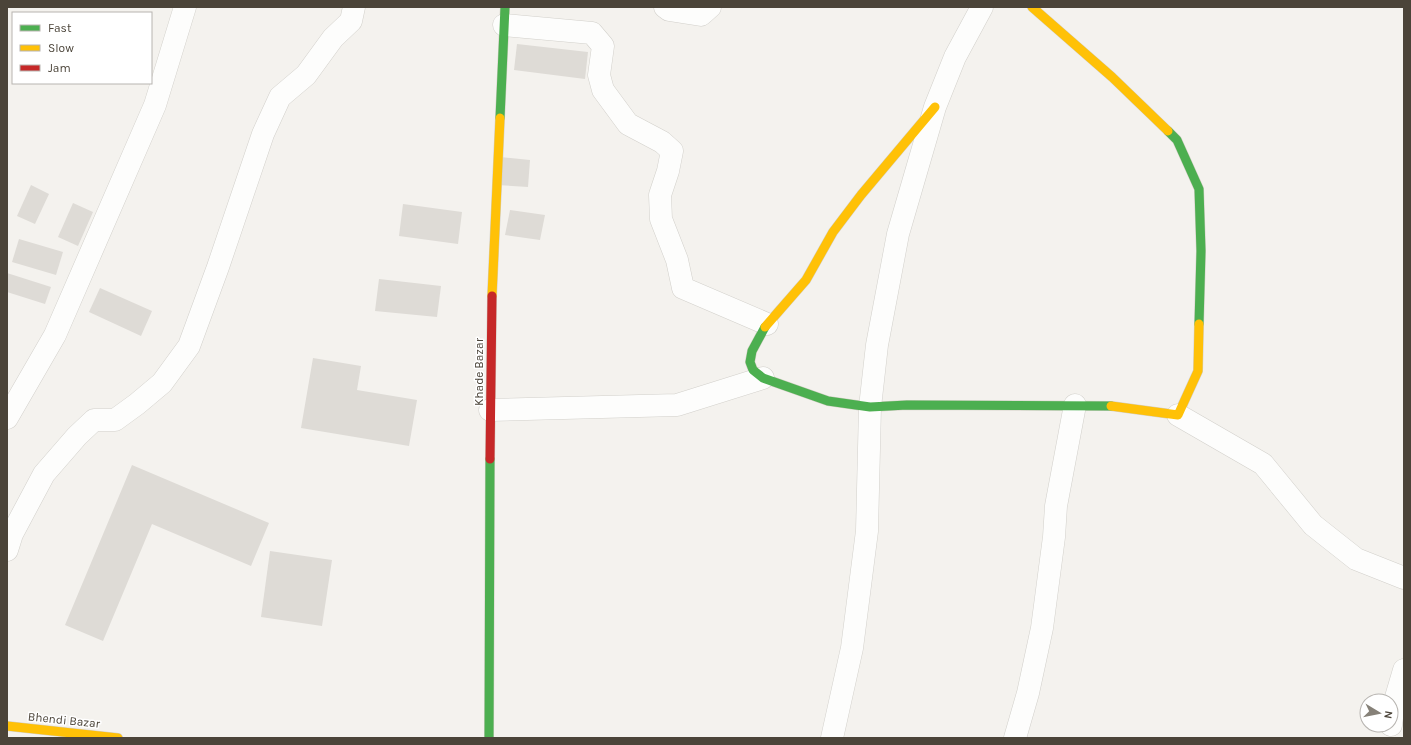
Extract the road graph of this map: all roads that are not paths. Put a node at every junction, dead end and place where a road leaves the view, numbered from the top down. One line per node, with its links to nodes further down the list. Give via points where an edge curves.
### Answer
1 (185, 7): 15 (street, via 155,106 55,335)
2 (354, 7): 16 (street, via 351,21 333,38 306,75 280,97 263,134 189,346 162,383 137,404 115,420 94,420 77,436 44,474 12,534)
3 (665, 7): 4 (street, via 669,10 701,15)
4 (710, 7)
5 (982, 7): 8 (street, via 955,57)
6 (1032, 7): 14 (street, via 1112,77 1177,140 1199,189 1201,251 1198,371)
7 (505, 16): 9 (street, via 592,33 603,46 599,75 603,90 628,124 662,142 672,151 660,195 661,219 677,260 683,288); 13 (street, Khade Bazar, via 491,309)
8 (935, 107): 9 (street, via 837,226 805,282); 12 (street, via 898,234 877,345)
9 (766, 324): 10 (street, via 754,346 750,362 753,372)
10 (763, 378): 12 (street, via 828,401); 13 (street, via 677,405)
11 (1075, 405): 12 (street); 14 (street, via 1100,405); 24 (street, via 1056,506 1042,628)
12 (870, 407): 23 (street, via 867,531 852,648)
13 (490, 410): 22 (street, Khade Bazar)
14 (1178, 415): 17 (street, via 1263,464 1313,525 1356,559)
15 (7, 418)
16 (7, 550)
17 (1404, 578)
18 (1404, 670): 19 (street)
19 (1397, 693)
20 (7, 726): 21 (street, Bhendi Bazar)
21 (118, 738)
22 (489, 738)
23 (832, 738)
24 (1015, 738)

